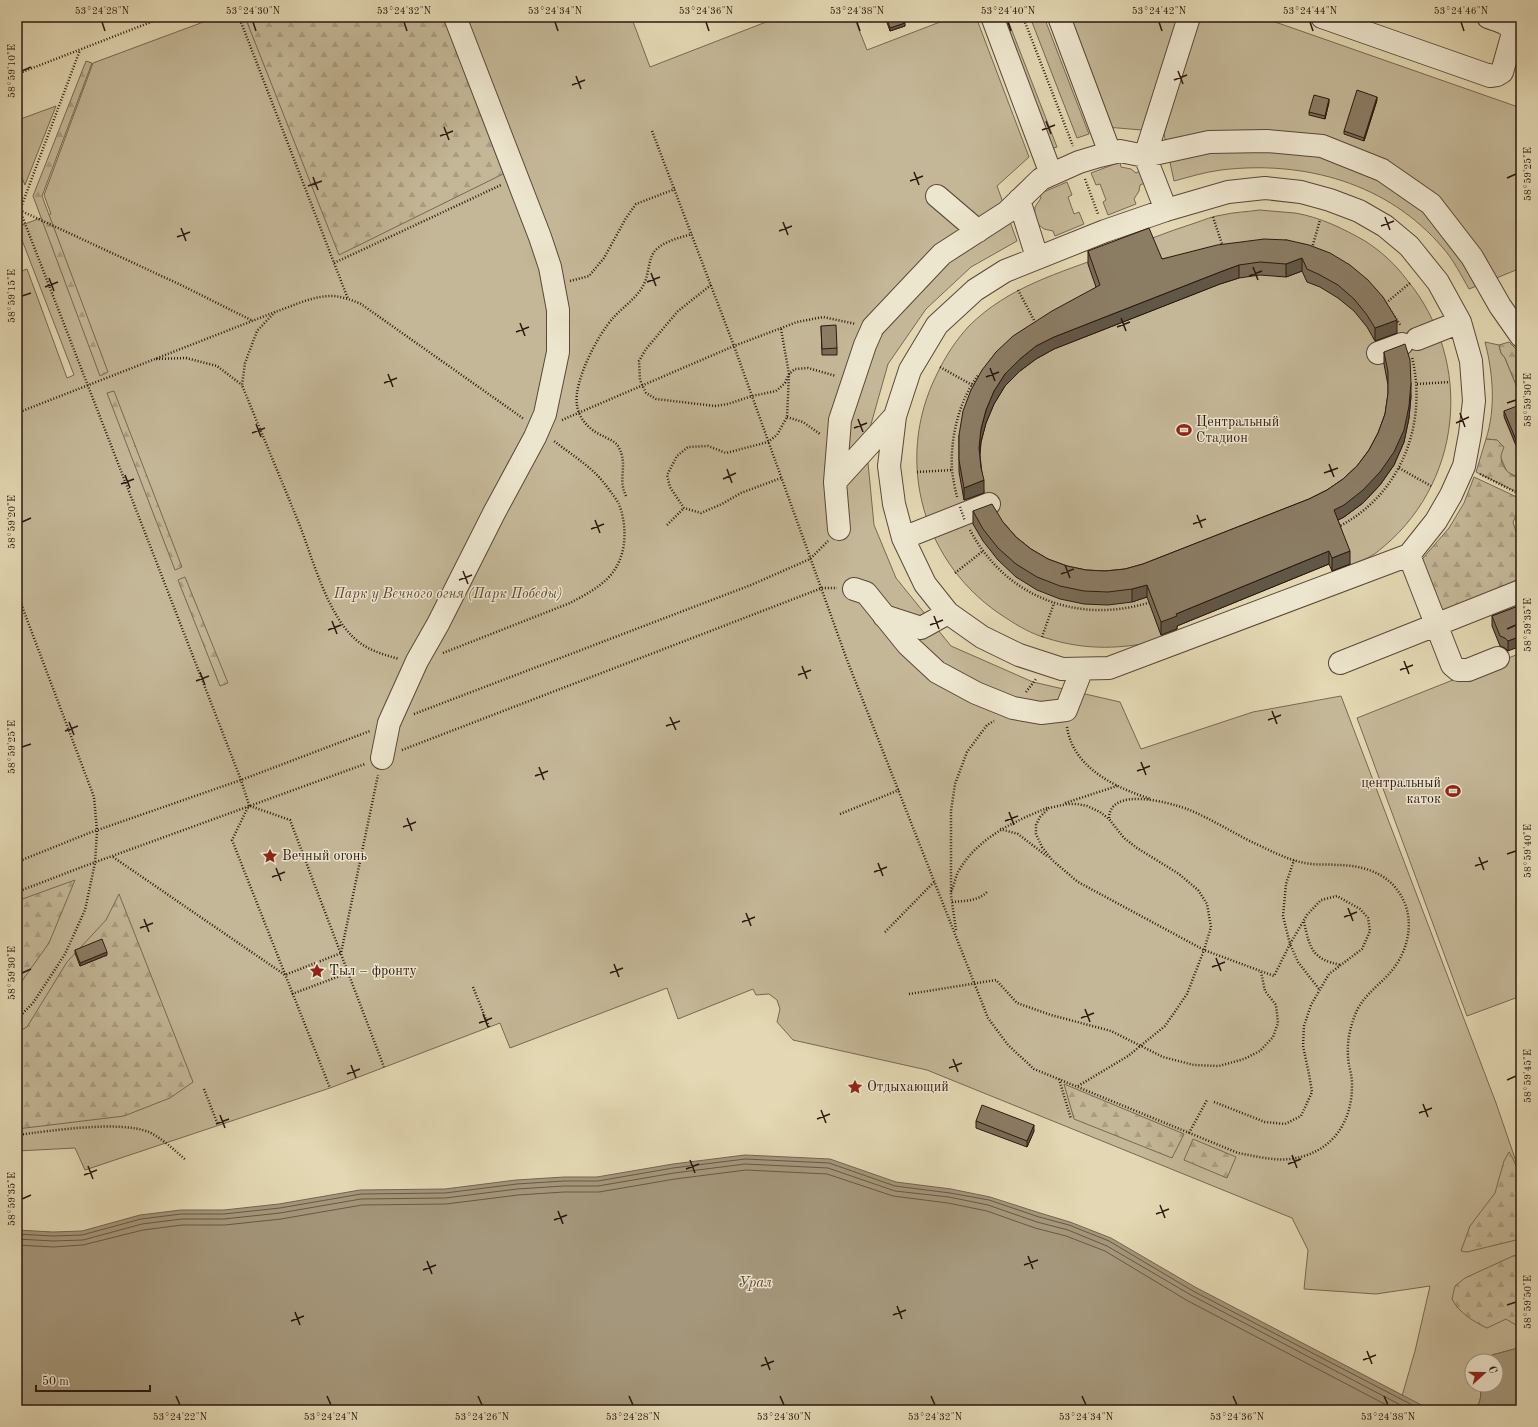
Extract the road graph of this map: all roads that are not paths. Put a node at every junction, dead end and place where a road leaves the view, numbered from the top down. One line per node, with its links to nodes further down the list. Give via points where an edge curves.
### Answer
1 (455, 17): 32 (lane, via 518,177 550,267 558,310 558,352 545,414 539,430 417,661 389,723)
2 (1058, 17): 7 (lane)
3 (1189, 17): 8 (lane)
4 (1322, 17): 5 (lane, via 1490,76 1502,72 1513,33 1507,24)
5 (1488, 17)
6 (993, 19): 9 (lane)
7 (1110, 153): 8 (lane, via 1120,151); 9 (lane)
8 (1145, 156): 12 (lane); 16 (lane, via 1209,142 1267,141 1322,146 1382,170 1431,204 1472,256 1500,306)
9 (1051, 174): 11 (lane, via 1040,180)
10 (937, 196): 13 (lane)
11 (1019, 200): 13 (lane, via 1007,212); 14 (lane)
12 (1166, 210): 14 (lane); 15 (lane, via 1228,192 1265,188 1301,192 1330,200 1385,226 1409,246 1438,282)
13 (978, 231): 19 (lane, via 942,254 873,327 840,420)
14 (1038, 257): 18 (lane, via 1005,271 975,290 937,325 910,370)
15 (1460, 322): 17 (lane); 23 (lane, via 1471,361 1474,401 1464,466 1436,521)
16 (1521, 336)
17 (1378, 353)
18 (895, 416): 19 (lane); 22 (lane, via 889,466 894,504)
19 (835, 482): 21 (lane)
20 (989, 504): 22 (lane)
21 (839, 529)
22 (903, 538): 26 (lane, via 925,584)
23 (1409, 554): 28 (lane); 31 (lane, via 1109,668)
24 (854, 589): 27 (lane, via 866,593)
25 (1521, 591): 28 (lane)
26 (948, 613): 27 (lane, via 921,628); 31 (lane, via 982,637 1019,655 1062,669)
27 (884, 616): 31 (lane, via 908,645 937,672 976,693 1013,708 1041,713 1066,710)
28 (1436, 624): 29 (lane, via 1452,665 1458,670 1468,670); 30 (lane)
29 (1498, 658)
30 (1340, 663)
31 (1082, 669)
32 (382, 758)

